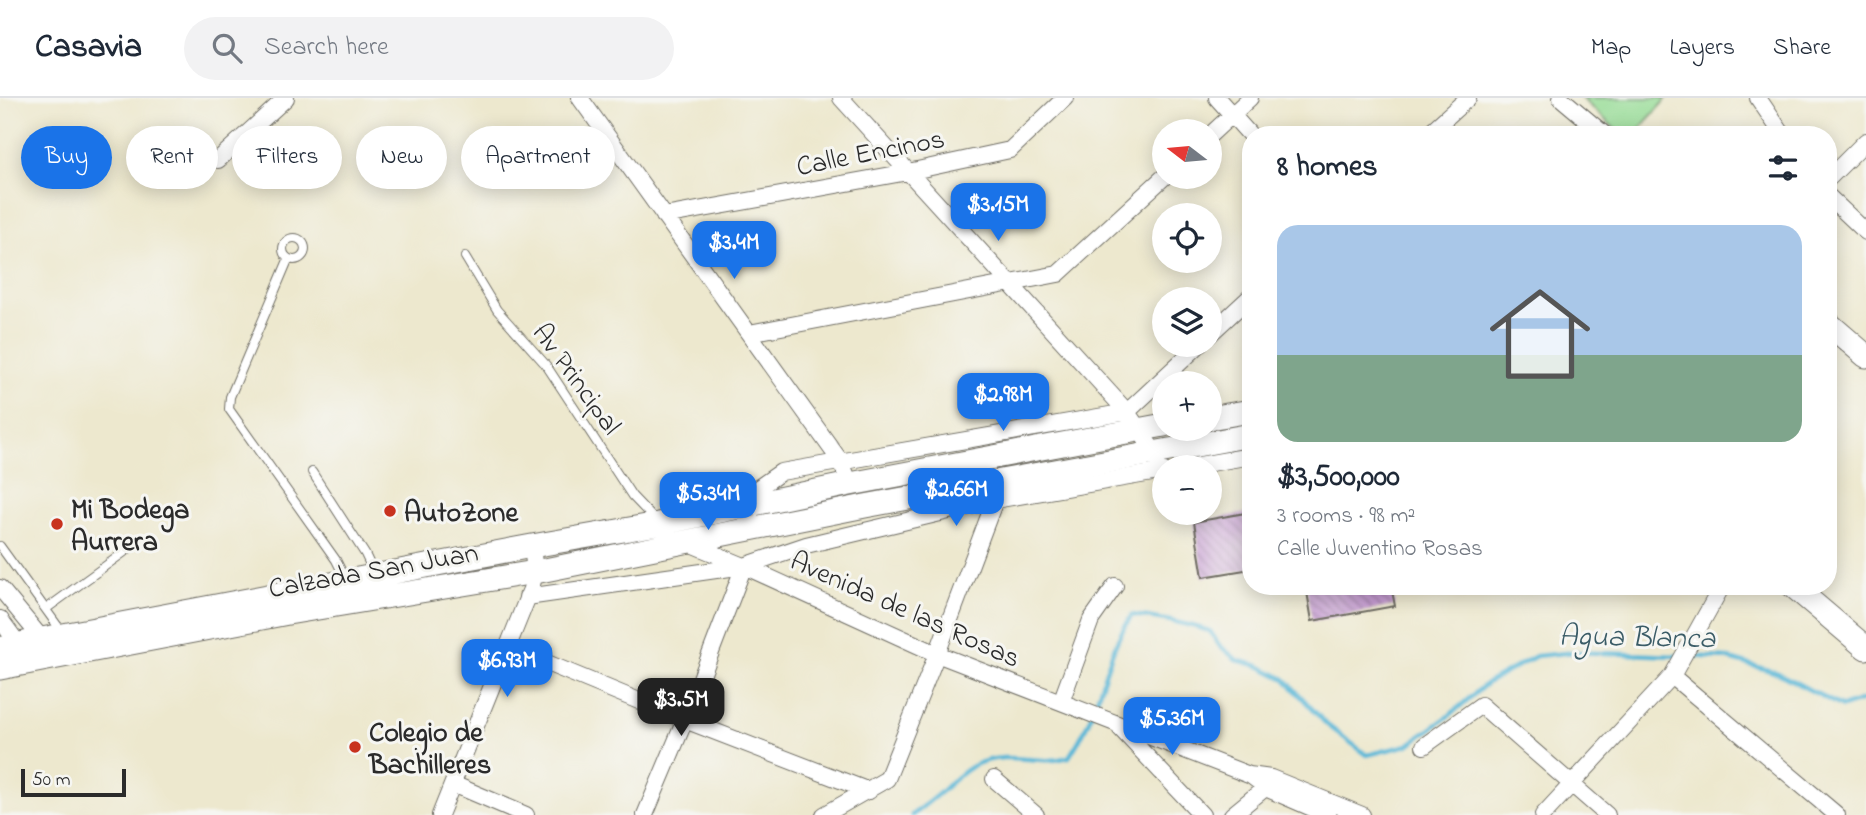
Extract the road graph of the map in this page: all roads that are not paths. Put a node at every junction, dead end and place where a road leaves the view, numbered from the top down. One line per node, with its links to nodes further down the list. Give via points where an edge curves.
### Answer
1 (286, 98): 17 (street)
2 (580, 98): 22 (street)
3 (841, 98): 19 (street)
4 (1065, 98): 19 (street, Calle Encinos, via 1010,150)
5 (1217, 98): 10 (street)
6 (1250, 98): 10 (street)
7 (1468, 98): 13 (street)
8 (1560, 98): 14 (street)
9 (1758, 98): 15 (street)
10 (1232, 115): 11 (street); 12 (street)
11 (1222, 124)
12 (1242, 126)
13 (1437, 126)
14 (1594, 126)
15 (1777, 126)
16 (1866, 142): 18 (street)
17 (218, 160)
18 (1837, 170)
19 (908, 172): 22 (street, Calle Encinos); 26 (street)
20 (1152, 188): 26 (street, via 1058,274)
21 (1837, 205): 23 (street)
22 (664, 216): 30 (street)
23 (1866, 232)
24 (466, 257): 48 (lane, Av Principal, via 497,310 546,365 632,496)
25 (288, 260): 57 (lane, via 229,409 336,560)
26 (1011, 284): 30 (street); 35 (street)
27 (1242, 304): 28 (street)
28 (1222, 323)
29 (1837, 331): 31 (main road)
30 (749, 333): 42 (street)
31 (1866, 356)
32 (1188, 357): 35 (street)
33 (1242, 412): 34 (main road)
34 (1222, 416)
35 (1132, 421): 36 (main road, Calzada San Juan); 38 (street); 42 (street); 45 (main road, Calzada San Juan)
36 (1152, 424)
37 (1242, 438): 39 (main road, Calzada San Juan)
38 (1154, 455)
39 (1190, 455)
40 (1242, 458): 41 (street)
41 (1222, 461)
42 (841, 462): 45 (street); 47 (street, via 781,472)
43 (1152, 466): 46 (main road, Calzada San Juan)
44 (312, 472): 56 (lane)
45 (850, 484): 47 (main road, Calzada San Juan)
46 (994, 492): 49 (main road, Calzada San Juan, via 865,506); 53 (street); 69 (street)
47 (737, 507): 48 (main road, Calzada San Juan)
48 (658, 524): 49 (street, Avenida de las Rosas); 51 (main road, Calzada San Juan)
49 (686, 543): 53 (street, Avenida de las Rosas); 54 (main road, Calzada San Juan); 55 (street)
50 (0, 546): 63 (lane)
51 (532, 546): 54 (street); 56 (main road, Calzada San Juan)
52 (130, 548): 63 (lane)
53 (744, 566): 55 (street); 69 (street, Avenida de las Rosas); 73 (street)
54 (534, 572): 62 (street); 68 (main road, Calzada San Juan)
55 (687, 573): 62 (street)
56 (375, 575): 57 (main road, Calzada San Juan)
57 (346, 581): 65 (main road, Calzada San Juan)
58 (1115, 586): 72 (street, via 1091,620)
59 (0, 588): 65 (street)
60 (1716, 595): 71 (street)
61 (1804, 595): 67 (main road)
62 (527, 597): 66 (street)
63 (46, 609): 65 (lane)
64 (0, 619): 68 (street)
65 (53, 637): 68 (main road, Calzada San Juan)
66 (508, 647): 73 (street); 79 (street)
67 (1866, 648)
68 (15, 652): 70 (main road, Calzada San Juan)
69 (937, 654): 72 (street, Avenida de las Rosas); 80 (street, via 887,779)
70 (0, 668)
71 (1673, 673): 78 (street); 92 (street)
72 (1065, 703): 74 (street, Avenida de las Rosas)
73 (685, 720): 80 (street); 83 (street)
74 (1116, 723): 77 (street); 86 (street)
75 (1424, 746): 78 (street, via 1481,705)
76 (994, 779): 85 (street)
77 (1268, 783): 87 (street); 88 (street); 89 (street)
78 (1571, 783): 90 (street); 91 (street)
79 (453, 784): 81 (street); 82 (street)
80 (869, 791): 84 (street)
81 (440, 815)
82 (526, 815)
83 (645, 815)
84 (824, 815)
85 (1036, 815)
86 (1202, 815)
87 (1232, 815)
88 (1328, 815)
89 (1362, 815)
90 (1543, 815)
91 (1607, 815)
92 (1837, 815)

